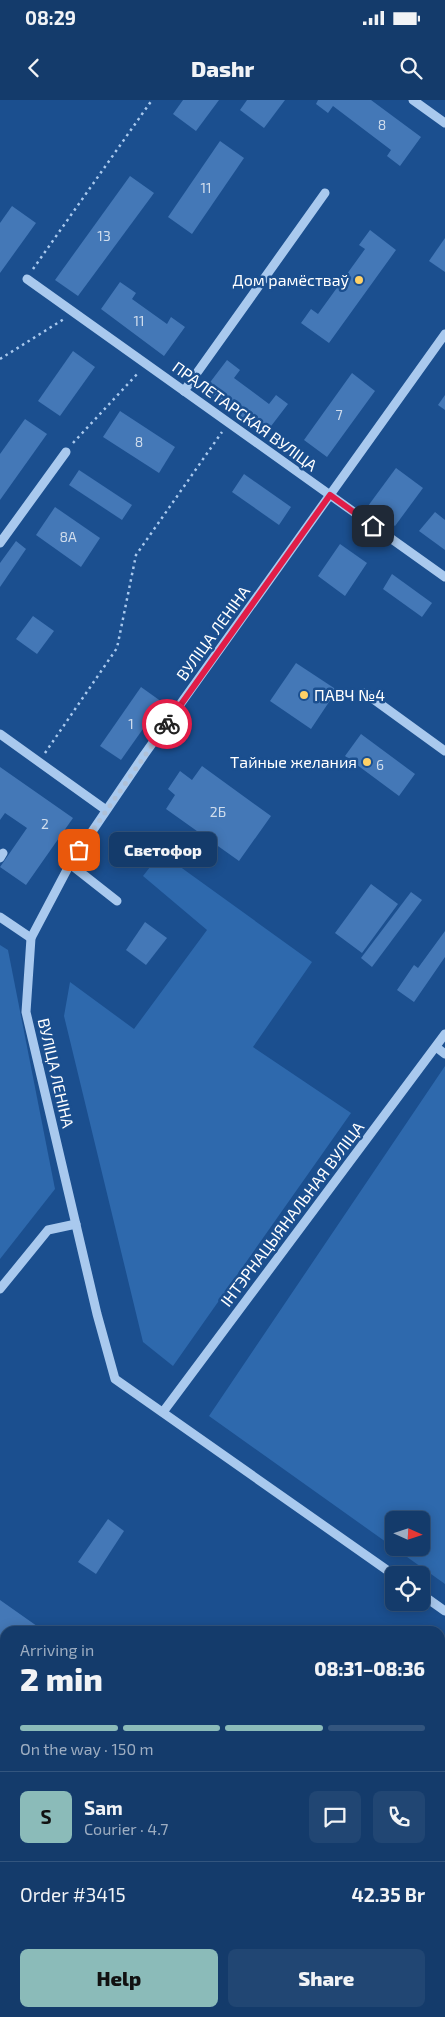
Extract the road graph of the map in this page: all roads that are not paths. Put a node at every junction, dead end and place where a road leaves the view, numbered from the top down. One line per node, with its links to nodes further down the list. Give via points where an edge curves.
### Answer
1 (413, 100): 2 (street)
2 (445, 123)
3 (325, 192): 6 (street)
4 (27, 279): 6 (street, ПРАЛЕТАРСКАЯ ВУЛІЦА)
5 (445, 334): 8 (street, ВУЛІЦА ЛЕНІНА)
6 (184, 391): 8 (street, ПРАЛЕТАРСКАЯ ВУЛІЦА)
7 (66, 452): 9 (street)
8 (330, 495): 10 (street, ПРАЛЕТАРСКАЯ ВУЛІЦА); 14 (street, ВУЛІЦА ЛЕНІНА)
9 (0, 543)
10 (445, 577)
11 (365, 693): 13 (street)
12 (0, 734): 14 (street)
13 (445, 751)
14 (106, 810): 15 (street, ВУЛІЦА ЛЕНІНА)
15 (70, 864): 16 (street); 18 (street, ВУЛІЦА ЛЕНІНА)
16 (117, 901)
17 (0, 917): 18 (street)
18 (32, 938): 22 (street, ВУЛІЦА ЛЕНІНА, via 26,1012)
19 (445, 1034): 20 (street, ІНТЭРНАЦЫЯНАЛЬНАЯ ВУЛІЦА)
20 (436, 1047): 21 (street); 24 (street, ІНТЭРНАЦЫЯНАЛЬНАЯ ВУЛІЦА)
21 (445, 1054)
22 (76, 1224): 23 (street, via 48,1230); 24 (street, ВУЛІЦА ЛЕНІНА, via 115,1379)
23 (0, 1288)
24 (163, 1412): 25 (street, ВУЛІЦА ЛЕНІНА)
25 (385, 1569)
26 (430, 1600): 27 (street)
27 (445, 1611)

